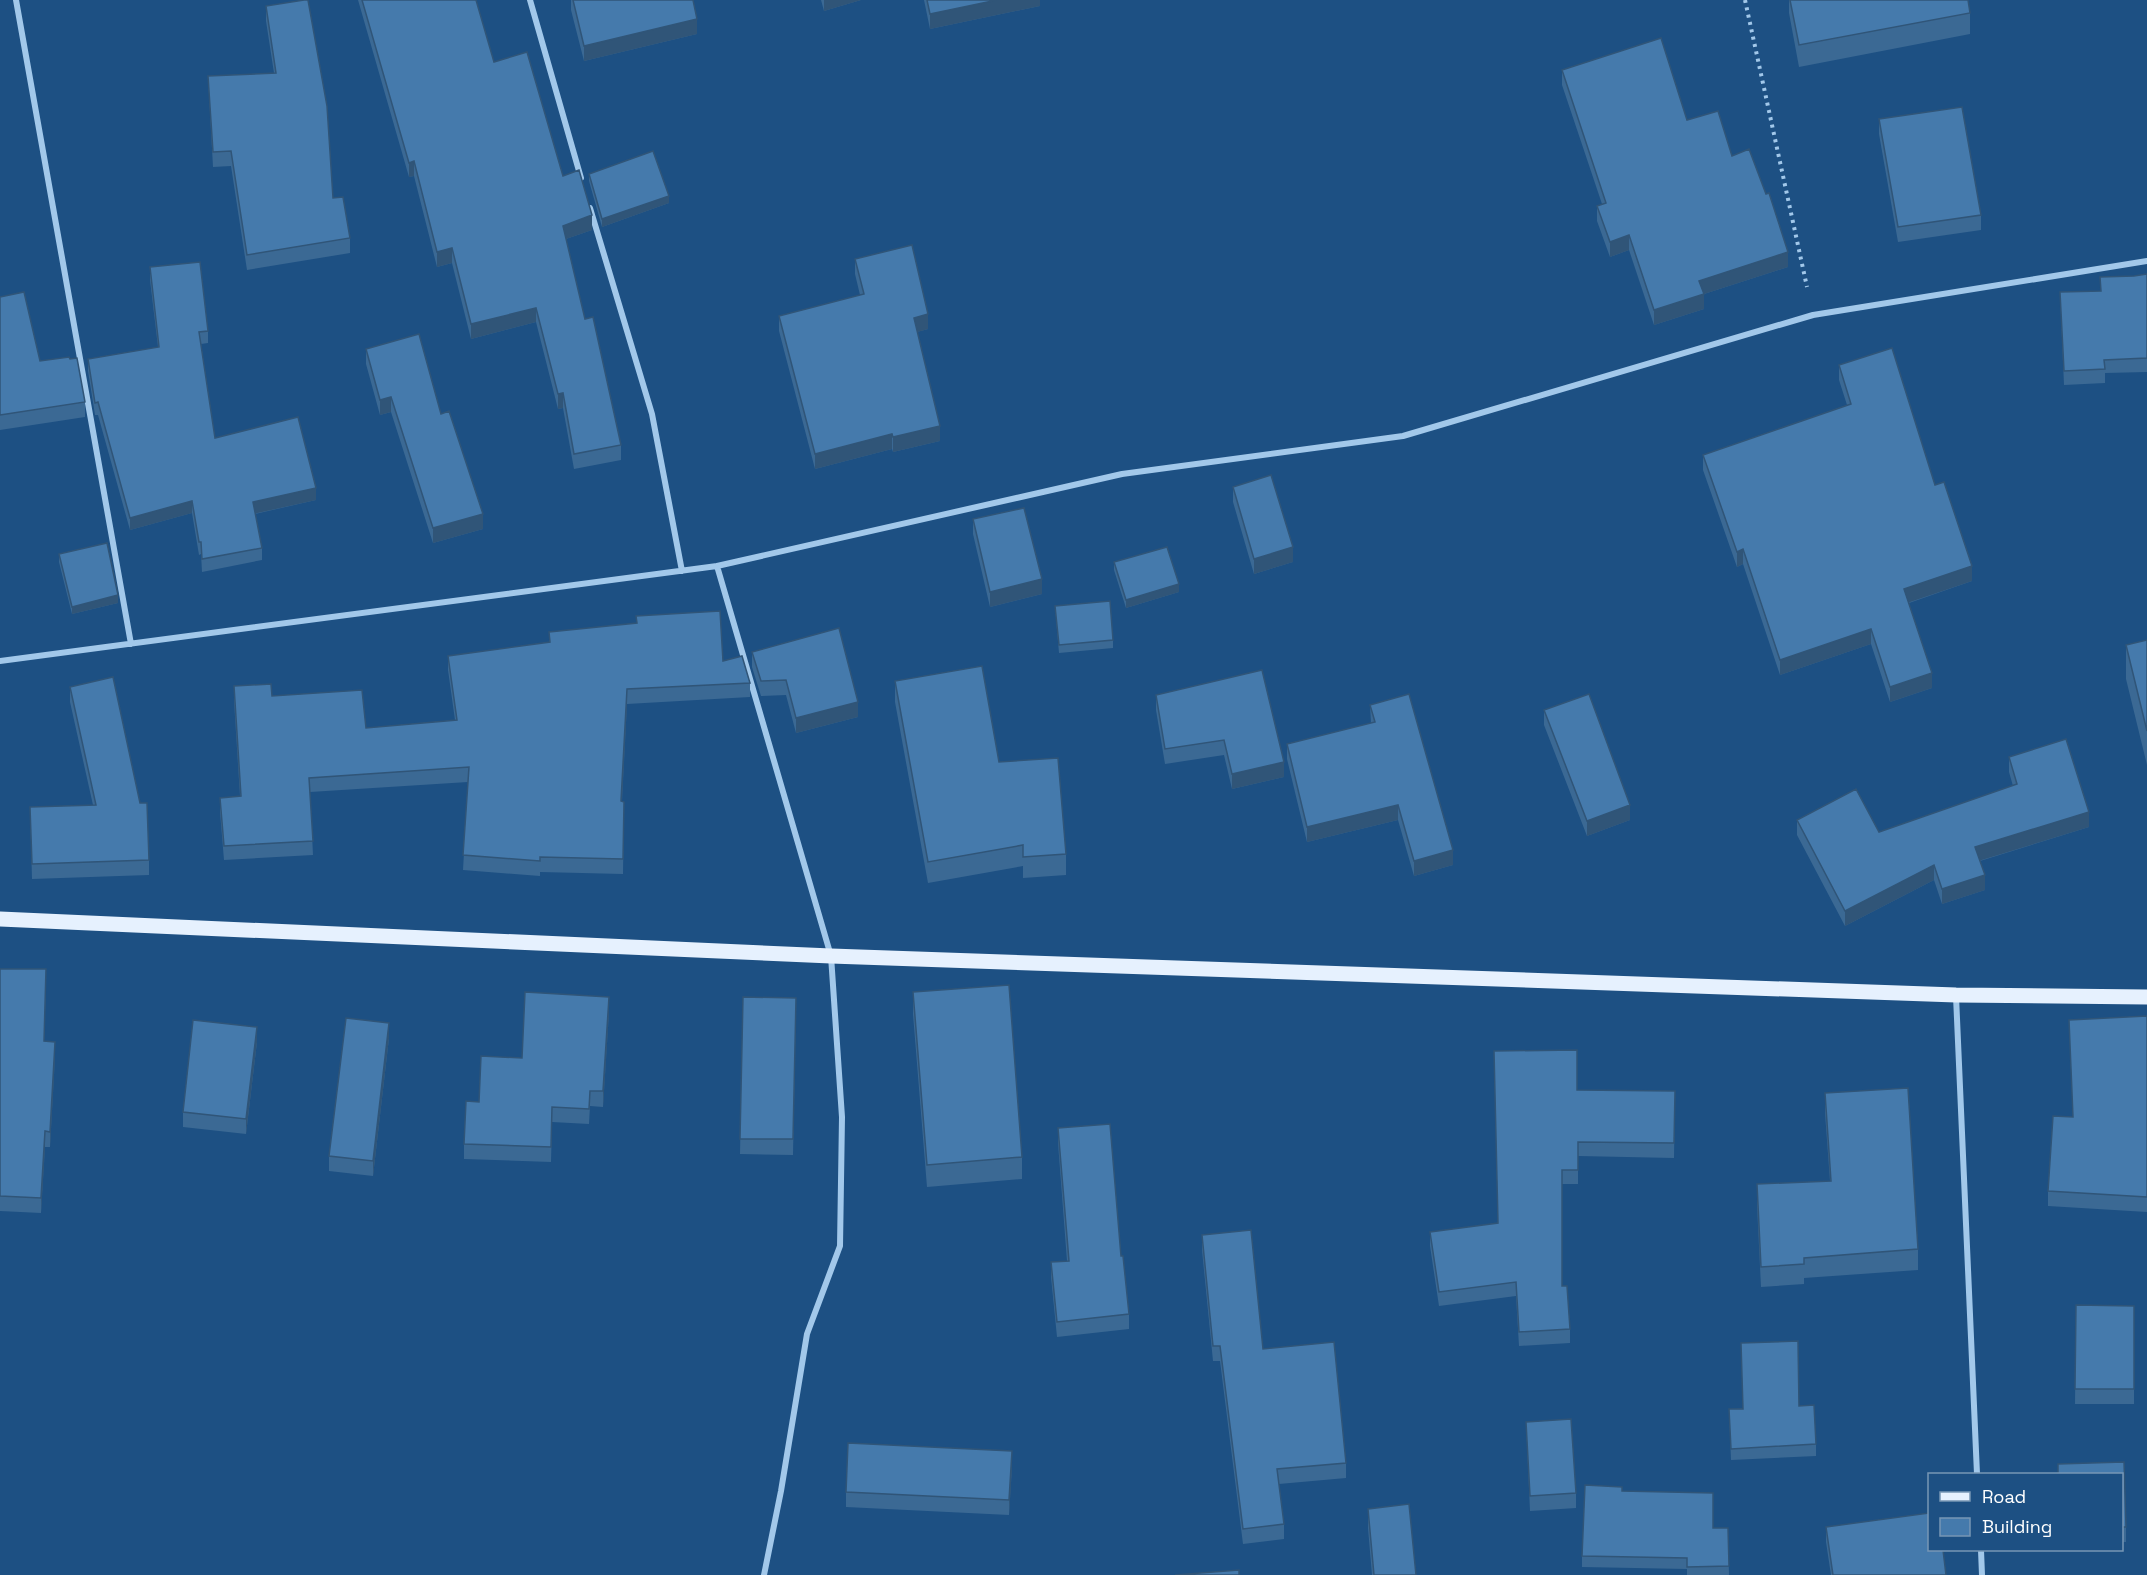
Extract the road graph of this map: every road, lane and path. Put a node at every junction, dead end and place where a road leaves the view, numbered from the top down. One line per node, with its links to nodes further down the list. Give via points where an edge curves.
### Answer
1 (16, 0): 10 (street)
2 (530, 0): 4 (street)
3 (1745, 0): 7 (path)
4 (584, 188)
5 (587, 199): 9 (street, via 652,414)
6 (2147, 261): 7 (street)
7 (1813, 315): 8 (street, via 1403,436 1122,474)
8 (717, 566): 9 (street); 13 (street)
9 (682, 571): 10 (street)
10 (131, 644): 11 (street)
11 (0, 661)
12 (0, 919): 13 (main road)
13 (831, 956): 14 (main road); 18 (street, via 842,1118 840,1246 807,1334)
14 (1956, 995): 15 (main road); 16 (street)
15 (2147, 997)
16 (1977, 1473)
17 (1981, 1551): 19 (street)
18 (764, 1575)
19 (1982, 1575)

